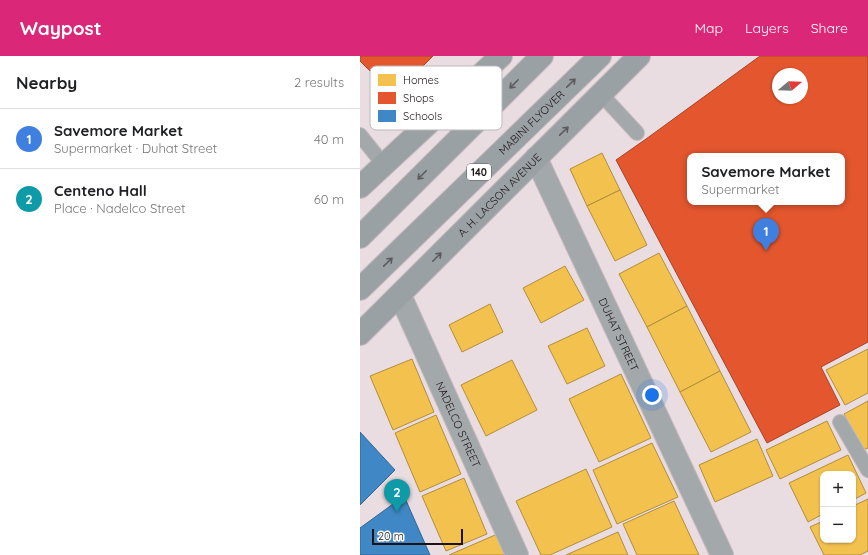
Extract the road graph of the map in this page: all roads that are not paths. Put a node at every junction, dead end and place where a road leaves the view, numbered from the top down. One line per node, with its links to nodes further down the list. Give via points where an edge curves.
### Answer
1 (501, 56): 5 (main road)
2 (542, 56): 7 (main road, one-way to 7)
3 (600, 56): 16 (main road, MABINI FLYOVER / 140, one-way to 3)
4 (639, 56): 6 (main road, A. H. LACSON AVENUE / 140)
5 (490, 66)
6 (601, 94): 10 (lane); 12 (main road, A. H. LACSON AVENUE / 140, one-way to 6)
7 (502, 96)
8 (422, 130): 13 (main road)
9 (468, 130): 15 (main road, one-way to 15)
10 (637, 133)
11 (360, 135): 13 (lane)
12 (536, 158): 17 (main road, A. H. LACSON AVENUE / 140, one-way to 12); 22 (street, DUHAT STREET)
13 (384, 165): 14 (main road)
14 (360, 187)
15 (360, 237)
16 (360, 289)
17 (400, 294): 18 (main road, A. H. LACSON AVENUE / 140); 21 (street, NADELCO STREET)
18 (360, 334)
19 (840, 422): 20 (lane)
20 (868, 470)
21 (517, 555)
22 (722, 555)

